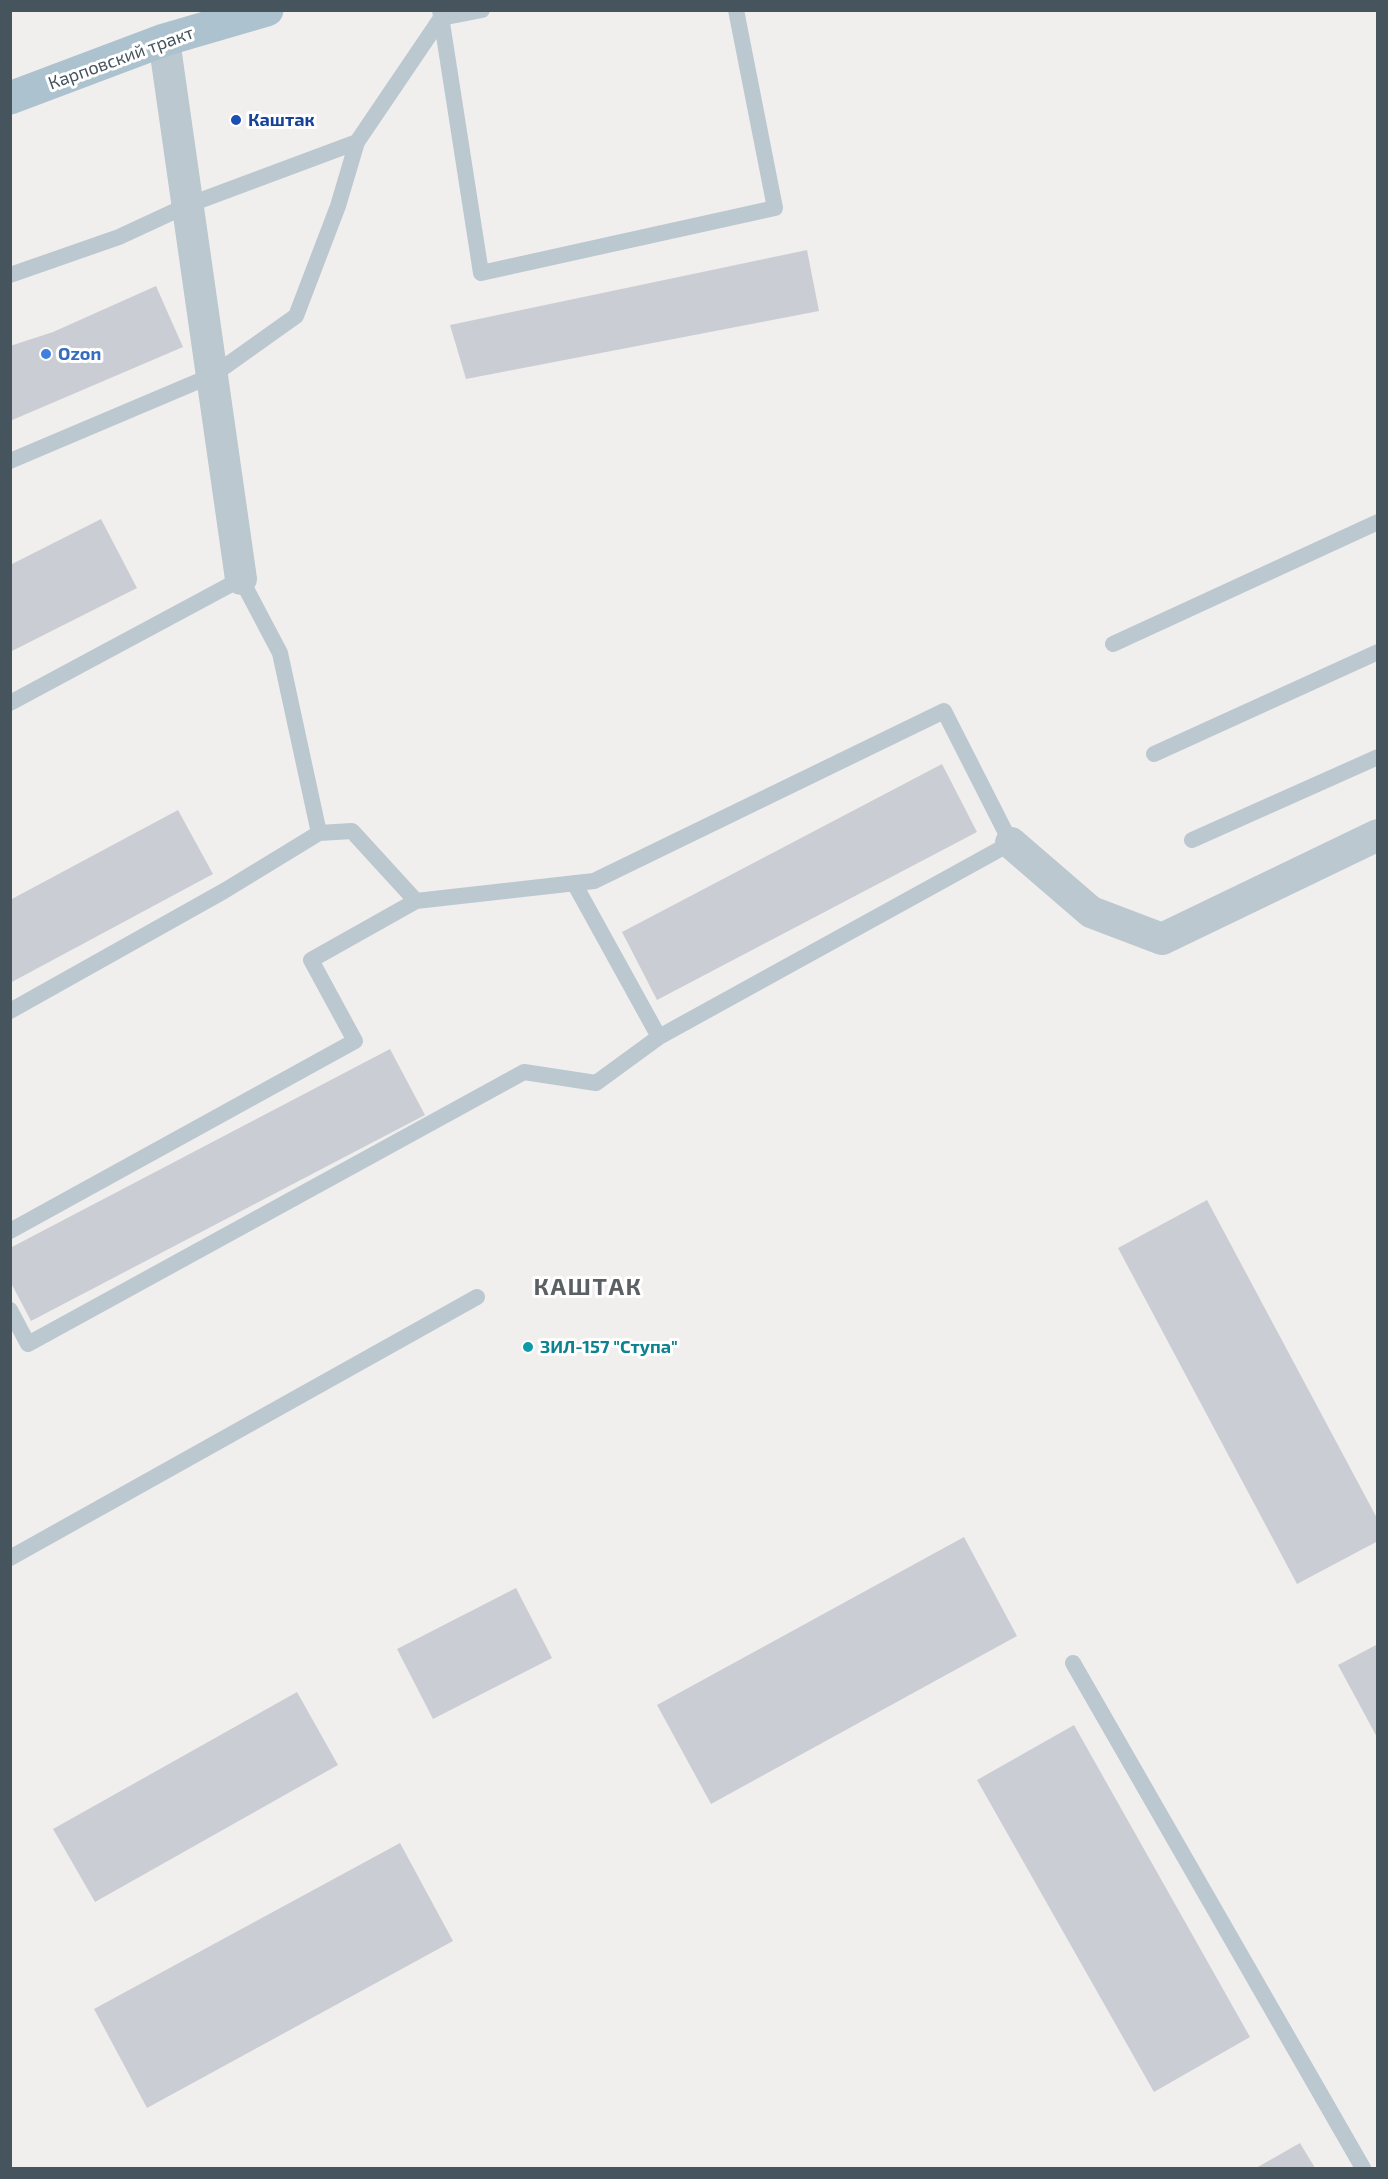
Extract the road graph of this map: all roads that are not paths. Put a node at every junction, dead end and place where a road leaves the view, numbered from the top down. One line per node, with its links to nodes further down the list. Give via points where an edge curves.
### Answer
1 (267, 10): 5 (main road, Карповский тракт)
2 (482, 10): 4 (lane)
3 (736, 10): 4 (lane, via 775,208 481,273)
4 (441, 14): 7 (lane)
5 (164, 40): 6 (main road, Карповский тракт); 8 (street)
6 (10, 98)
7 (357, 142): 8 (lane); 10 (lane, via 338,206 296,316)
8 (188, 205): 9 (lane, via 118,237); 10 (street)
9 (10, 275)
10 (213, 375): 11 (lane); 13 (street)
11 (10, 461)
12 (1377, 522): 14 (lane)
13 (241, 579): 16 (lane); 19 (lane, via 280,654)
14 (1113, 644)
15 (1377, 652): 17 (lane)
16 (10, 703)
17 (1154, 754)
18 (1377, 757): 21 (lane)
19 (319, 833): 24 (lane, via 352,831); 25 (lane)
20 (1377, 835): 22 (street, via 1162,939 1091,912)
21 (1192, 840)
22 (1011, 843): 23 (lane, via 944,711 594,881); 26 (lane)
23 (574, 883): 24 (lane); 26 (lane)
24 (416, 901): 27 (lane, via 311,960 355,1041)
25 (10, 1011)
26 (659, 1036): 29 (lane, via 596,1083 524,1072 28,1344)
27 (10, 1231)
28 (477, 1297): 30 (lane)
29 (10, 1310)
30 (10, 1558)
31 (1073, 1663): 32 (lane)
32 (1363, 2169)

